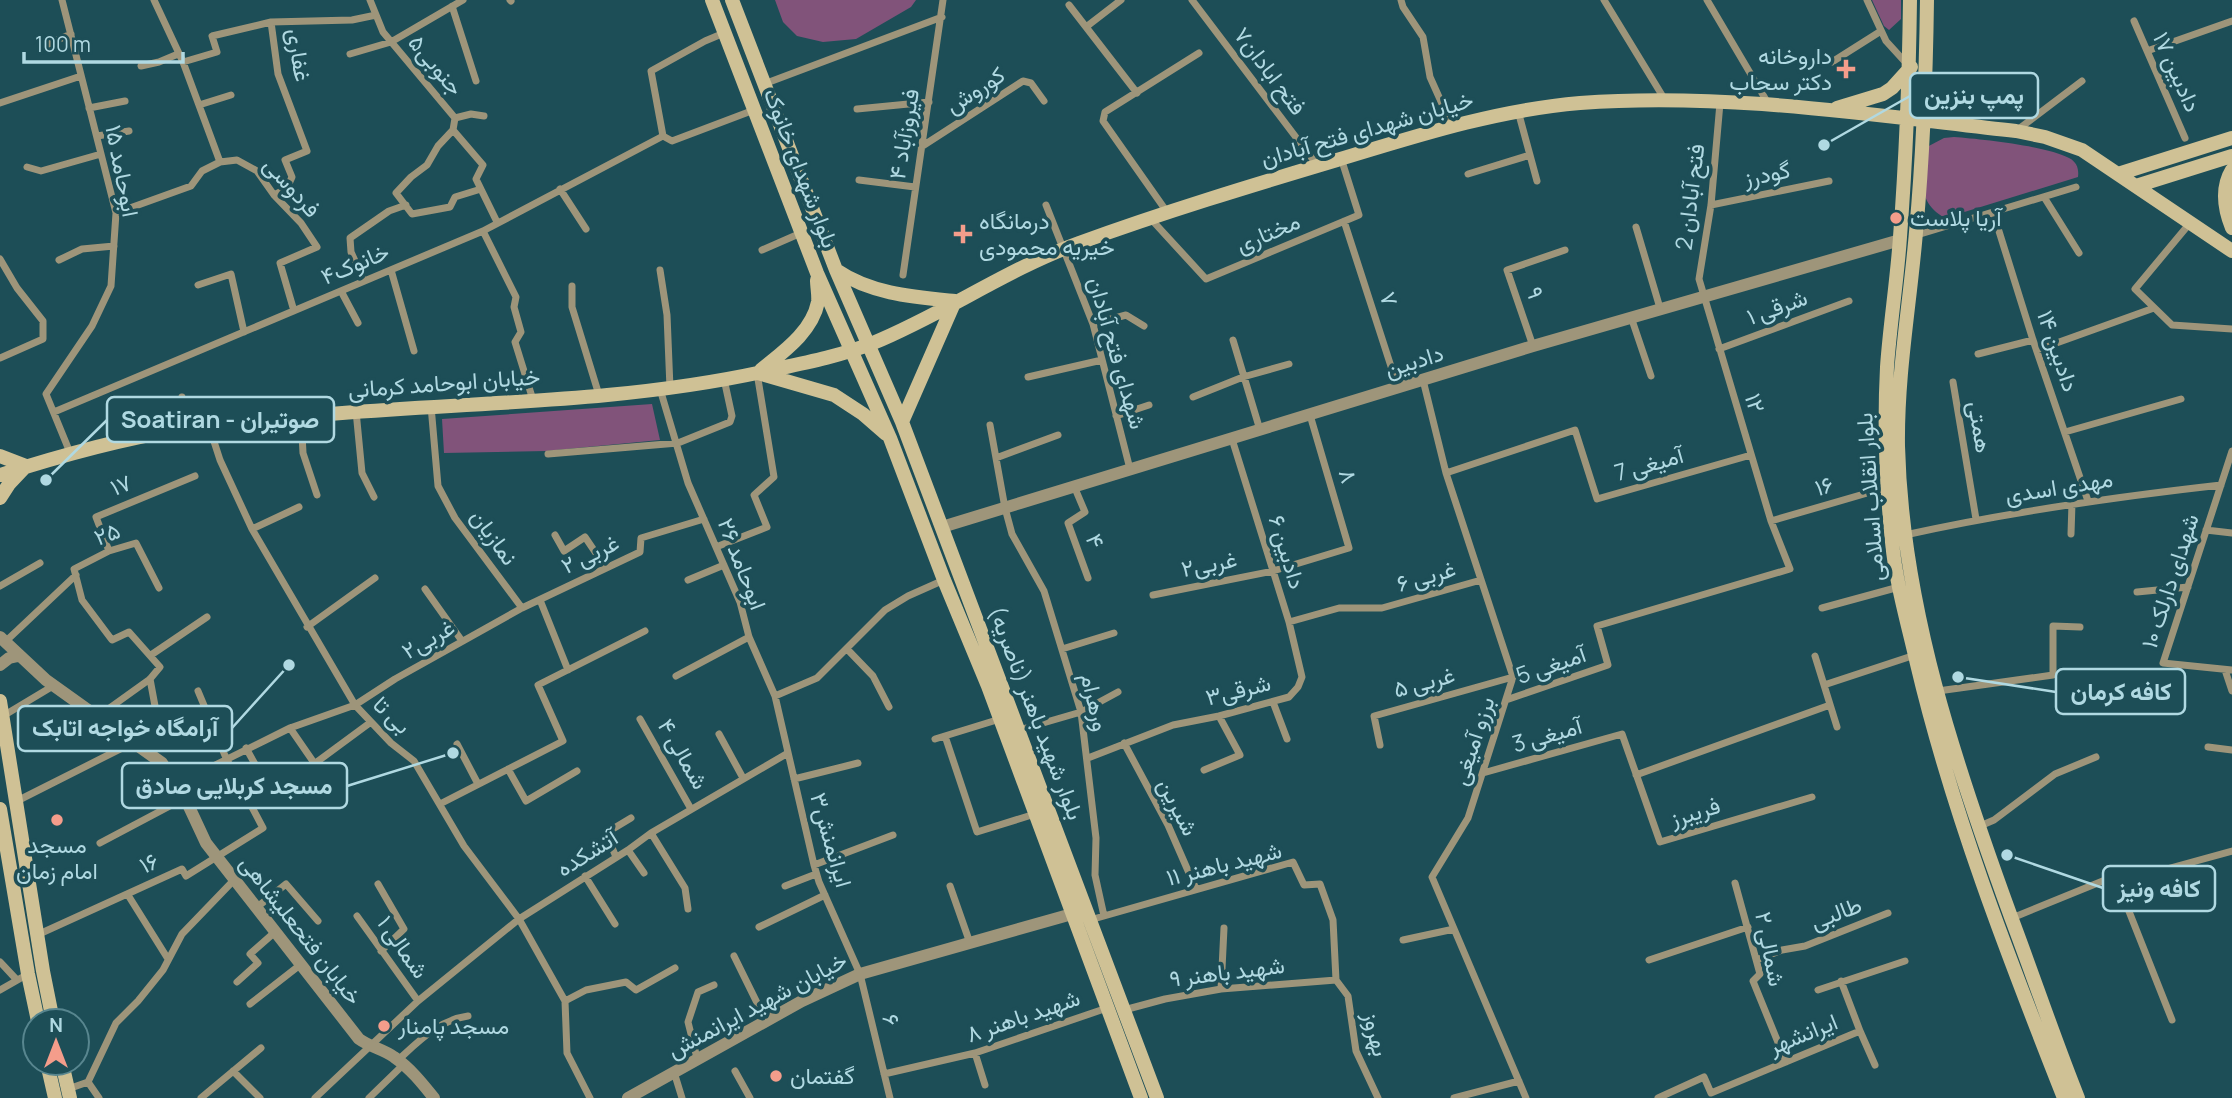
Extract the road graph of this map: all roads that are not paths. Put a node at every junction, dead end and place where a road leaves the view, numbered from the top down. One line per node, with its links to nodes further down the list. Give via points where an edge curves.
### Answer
1 (62, 0): 26 (street, ابوحامد ۱۵)
2 (154, 0): 32 (street)
3 (370, 0): 18 (street, جنوبی۵)
4 (463, 0): 17 (street)
5 (712, 0): 25 (main road, بلوار شهدای خانوک)
6 (732, 0): 40 (main road, بلوار شهدای خانوک)
7 (943, 0): 19 (street, فیروزآباد ۴)
8 (1121, 0): 23 (street)
9 (1192, 0): 74 (street, فتح ابادان۷)
10 (1401, 0): 60 (street, via 1423,37 1430,77)
11 (1604, 0): 43 (street)
12 (1707, 0): 50 (street)
13 (1867, 0): 24 (street)
14 (1910, 0): 35 (main road, بلوار انقلاب اسلامی)
15 (1927, 0): 36 (main road, بلوار انقلاب اسلامی)
16 (1069, 5): 23 (street)
17 (452, 6): 27 (street); 39 (street)
18 (376, 15): 22 (street, غفاری); 27 (street, جنوبی۵)
19 (942, 17): 40 (street); 46 (street, فیروزآباد ۴)
20 (2134, 21): 29 (street, دادبین ۱۷)
21 (2232, 21): 29 (street)
22 (271, 22): 32 (street, via 212,36 217,52); 87 (street, غفاری, via 278,74 307,151 285,160 292,177 287,188)
23 (1086, 27): 41 (street)
24 (1881, 31): 33 (street); 35 (street)
25 (724, 33): 53 (main road, بلوار شهدای خانوک); 65 (street, via 651,71)
26 (71, 34): 28 (street); 37 (street, ابوحامد ۱۵)
27 (391, 43): 31 (street); 57 (street, جنوبی۵)
28 (46, 45)
29 (2147, 51): 66 (street, دادبین ۱۷)
30 (1199, 53): 41 (street)
31 (350, 54)
32 (180, 58): 34 (street); 49 (street)
33 (1832, 62)
34 (141, 66)
35 (1909, 67): 36 (main road); 55 (main road, via 1883,94); 58 (main road, بلوار انقلاب اسلامی)
36 (1926, 67): 59 (main road, بلوار انقلاب اسلامی)
37 (81, 76): 47 (street); 51 (street, ابوحامد ۱۵)
38 (2082, 80): 63 (street)
39 (476, 81)
40 (764, 84): 116 (main road, بلوار شهدای خانوک)
41 (1137, 93): 92 (street, via 1105,112 1103,121)
42 (231, 95): 49 (street)
43 (1665, 100): 48 (main road, خیابان شهدای فتح آبادان); 54 (main road, خیابان شهدای فتح آبادان, via 1577,103)
44 (125, 101): 51 (street)
45 (1044, 101): 68 (street, کوروش, via 1031,83 1023,81)
46 (929, 102): 52 (street); 68 (street, فیروزآباد ۴)
47 (0, 103)
48 (1720, 103): 50 (main road, خیابان شهدای فتح آبادان); 91 (street, فتح آبادان 2)
49 (199, 105): 73 (street)
50 (1770, 106): 55 (main road, خیابان شهدای فتح آبادان)
51 (89, 108): 64 (street, ابوحامد ۱۵)
52 (858, 108)
53 (754, 110): 65 (street, via 672,141); 103 (main road, بلوار شهدای خانوک)
54 (1518, 111): 60 (main road, خیابان شهدای فتح آبادان); 70 (street)
55 (1825, 111): 58 (main road, خیابان شهدای فتح آبادان)
56 (484, 116): 57 (street, جنوبی۵)
57 (455, 118): 61 (street, جنوبی۵)
58 (1907, 119): 59 (main road, خیابان شهدای فتح آبادان); 105 (main road, بلوار انقلاب اسلامی)
59 (1924, 121): 63 (main road, خیابان شهدای فتح آبادان); 104 (main road, بلوار انقلاب اسلامی)
60 (1452, 125): 72 (main road, خیابان شهدای فتح آبادان)
61 (453, 130): 85 (street, جنوبی۵, via 482,165 476,179); 89 (street, via 427,165 396,193)
62 (129, 131): 64 (street)
63 (2016, 131): 78 (main road, خیابان شهدای فتح آبادان, via 2082,150)
64 (97, 136): 69 (street, ابوحامد ۱۵)
65 (663, 136): 86 (street, خانوک۴)
66 (2185, 138)
67 (2232, 138): 78 (main road)
68 (921, 147): 83 (street, فیروزآباد ۴)
69 (101, 154): 75 (street, via 41,171); 94 (street, ابوحامد ۱۵)
70 (1530, 155): 77 (street); 80 (street)
71 (2232, 156): 82 (main road)
72 (1341, 158): 74 (main road, خیابان شهدای فتح آبادان); 97 (street, via 1359,215)
73 (220, 162): 87 (street, فردوسی, via 237,160 257,171); 94 (street, via 202,171 191,186)
74 (1317, 165): 92 (main road, خیابان شهدای فتح آبادان)
75 (27, 167)
76 (2232, 170): 100 (main road, via 2225,205)
77 (1468, 174)
78 (2118, 174): 82 (main road, خیابان شهدای فتح آبادان)
79 (859, 180): 83 (street)
80 (1537, 181)
81 (1829, 181): 91 (street, گودرز)
82 (2136, 186): 98 (main road, خیابان شهدای فتح آبادان)
83 (915, 187): 118 (street, فیروزآباد ۴)
84 (2076, 187): 88 (street)
85 (481, 189): 89 (street, via 455,197 450,207 412,214); 96 (street, جنوبی۵)
86 (560, 189): 96 (street, خانوک۴); 101 (street)
87 (274, 195): 128 (street, فردوسی, via 317,247 281,263)
88 (2044, 197): 93 (street); 111 (street)
89 (406, 205): 119 (street, via 350,238)
90 (1046, 205): 107 (street, شهدای فتح آبادان)
91 (1711, 205): 123 (street, فتح آبادان 2, via 1699,279)
92 (1167, 212): 95 (main road, خیابان شهدای فتح آبادان)
93 (1993, 212): 104 (street); 136 (street, دادبین ۱۴)
94 (116, 213): 106 (street, ابوحامد ۱۵)
95 (1149, 218): 97 (street, مختاری, via 1206,279); 107 (main road, خیابان شهدای فتح آبادان)
96 (496, 222): 102 (street, خانوک۴)
97 (1344, 222): 155 (street, ۷)
98 (2190, 223): 110 (main road, خیابان شهدای فتح آبادان); 126 (street, via 2135,289)
99 (1636, 227): 127 (street)
100 (2232, 228)
101 (586, 229)
102 (483, 231): 114 (street, خانوک۴); 160 (street, via 516,297 521,332 515,342)
103 (801, 233): 108 (street); 117 (main road, بلوار شهدای خانوک)
104 (1916, 235): 163 (main road, بلوار انقلاب اسلامی)
105 (1900, 240): 123 (street, دادبین); 163 (main road, بلوار انقلاب اسلامی, via 1890,330)
106 (114, 246): 113 (street, via 82,249); 165 (street, ابوحامد ۱۵, via 111,286 92,326 46,394)
107 (1064, 248): 124 (main road, خیابان شهدای فتح آبادان); 131 (street, شهدای فتح آبادان)
108 (762, 250)
109 (1565, 250): 138 (street, ۹, via 1507,270)
110 (2232, 251)
111 (2079, 253)
112 (0, 259): 144 (street, via 43,321 43,339)
113 (59, 260)
114 (391, 270): 119 (street, خانوک۴); 141 (street)
115 (660, 270): 154 (street, ابوحامد ۲۶, via 667,315)
116 (835, 270): 124 (main road, via 877,289); 137 (main road, بلوار شهدای خانوک)
117 (817, 273): 142 (main road, بلوار شهدای خانوک); 147 (main road, via 818,302 810,321 797,340)
118 (903, 275)
119 (364, 281): 122 (street, خانوک۴)
120 (198, 285): 134 (street, via 231,274)
121 (572, 286): 156 (street, via 572,307)
122 (341, 291): 128 (street, خانوک۴); 130 (street)
123 (1703, 296): 127 (street, دادبین); 139 (street, ۱۲)
124 (955, 301): 137 (main road, خیابان شهدای فتح آبادان); 169 (main road)
125 (1849, 301): 139 (street, ۱ شرقی)
126 (2154, 308): 133 (street, via 2172,326); 140 (street)
127 (1660, 309): 129 (street, دادبین)
128 (293, 311): 134 (street, خانوک۴)
129 (1631, 317): 138 (street, دادبین); 148 (street)
130 (358, 323)
131 (1093, 324): 132 (street, via 1126,315); 145 (street, شهدای فتح آبادان)
132 (1144, 326)
133 (2232, 329)
134 (244, 332): 165 (street, خانوک۴)
135 (1233, 340): 150 (street)
136 (2033, 340): 140 (street, دادبین ۱۴); 143 (street)
137 (870, 345): 142 (main road, خیابان شهدای فتح آبادان); 169 (main road, بلوار شهید باهنر (ناصریه))
138 (1533, 346): 152 (street, دادبین)
139 (1719, 349): 182 (street, ۱۲)
140 (2036, 350): 174 (street, دادبین ۱۴)
141 (414, 351)
142 (852, 351): 147 (main road, خیابان ابوحامد کرمانی); 176 (main road, بلوار شهید باهنر (ناصریه))
143 (1978, 354)
144 (0, 358)
145 (1102, 360): 149 (street); 168 (street, شهدای فتح آبادان)
146 (1289, 363): 150 (street)
147 (757, 373): 151 (main road, خیابان ابوحامد کرمانی); 176 (main road, via 834,395); 210 (street, via 774,477 754,495 767,527)
148 (1651, 376)
149 (1028, 377)
150 (1243, 377): 158 (street); 173 (street)
151 (723, 378): 154 (main road, خیابان ابوحامد کرمانی); 178 (street, via 732,420)
152 (1423, 380): 155 (street, دادبین); 187 (street, برزو آمیغی)
153 (1953, 383): 201 (street, همتی)
154 (665, 388): 156 (main road, خیابان ابوحامد کرمانی); 178 (street, ابوحامد ۲۶)
155 (1398, 388): 167 (street, دادبین)
156 (599, 394): 160 (main road, خیابان ابوحامد کرمانی)
157 (182, 397): 172 (street)
158 (1193, 397)
159 (2181, 399): 174 (street)
160 (533, 400): 161 (main road, خیابان ابوحامد کرمانی)
161 (431, 405): 164 (main road, خیابان ابوحامد کرمانی); 231 (street, نمازیان, via 438,486 455,518)
162 (1149, 405): 168 (street)
163 (1892, 405): 192 (main road, بلوار انقلاب اسلامی); 208 (main road, بلوار انقلاب اسلامی)
164 (356, 411): 166 (main road, خیابان ابوحامد کرمانی); 194 (street, via 362,474)
165 (54, 412): 181 (street, ابوحامد ۱۵)
166 (301, 415): 171 (main road, خیابان ابوحامد کرمانی); 193 (street, via 303,453)
167 (1310, 415): 173 (street, دادبین); 211 (street, ۸)
168 (1116, 416): 186 (street, شهدای فتح آبادان)
169 (902, 422): 203 (main road, بلوار شهید باهنر (ناصریه))
170 (990, 425): 184 (street, ورهرام)
171 (209, 426): 172 (main road, خیابان ابوحامد کرمانی); 204 (street, بی تا)
172 (186, 428): 181 (main road, خیابان ابوحامد کرمانی)
173 (1260, 430): 177 (street, دادبین)
174 (2065, 432): 196 (street, دادبین ۱۴)
175 (1058, 435): 184 (street)
176 (890, 438): 221 (main road, بلوار شهید باهنر (ناصریه))
177 (1232, 439): 186 (street, دادبین); 216 (street, دادبین ۶)
178 (678, 443): 180 (street); 200 (street, ابوحامد ۲۶)
179 (2232, 451): 190 (street, شهدای دارلک ۱۰)
180 (548, 454)
181 (71, 455): 185 (main road, خیابان ابوحامد کرمانی)
182 (1751, 455): 187 (street, آمیغی 7, via 1597,499 1575,430); 202 (street, ۱۲)
183 (0, 456): 185 (main road)
184 (996, 458): 199 (street, ورهرام)
185 (26, 466): 188 (main road, خیابان ابوحامد کرمانی); 195 (main road)
186 (1130, 469): 191 (street, دادبین)
187 (1446, 474): 222 (street, برزو آمیغی)
188 (0, 475)
189 (195, 476): 212 (street, ۱۷, via 96,517)
190 (2221, 485): 196 (street, مهدی اسدی); 205 (street, شهدای دارلک ۱۰)
191 (1074, 486): 199 (street, دادبین); 218 (street, ۴, via 1085,512 1068,523)
192 (1888, 487): 202 (street, ۱۶); 225 (main road, بلوار انقلاب اسلامی)
193 (317, 495)
194 (374, 497)
195 (0, 498)
196 (2088, 500): 197 (street, مهدی اسدی)
197 (2072, 503): 201 (street, مهدی اسدی); 207 (street)
198 (299, 507): 204 (street)
199 (1004, 508): 203 (street, دادبین); 243 (street, ورهرام, via 1012,534 1044,591)
200 (704, 519): 210 (street, ابوحامد ۲۶); 215 (street, ۲ غربی, via 640,538 640,552)
201 (1976, 519): 208 (street, مهدی اسدی)
202 (1771, 521): 249 (street, ۱۲, via 1790,569 1597,626)
203 (942, 527): 279 (main road, بلوار شهید باهنر (ناصریه))
204 (252, 529): 235 (street, بی تا)
205 (2206, 530): 206 (street); 226 (street, شهدای دارلک ۱۰)
206 (2232, 533)
207 (2071, 534)
208 (1904, 535): 259 (main road, بلوار انقلاب اسلامی)
209 (555, 536): 215 (street, via 564,551 584,537)
210 (716, 547): 214 (street, ابوحامد ۲۶)
211 (1349, 548): 216 (street, غربی۲)
212 (109, 551): 217 (street, ۲۵, via 74,569); 224 (street, ۲۵, via 136,543)
213 (40, 564): 223 (street)
214 (724, 565): 220 (street); 239 (street, ابوحامد ۲۶)
215 (606, 568): 230 (street, ۲ غربی)
216 (1273, 571): 229 (street, غربی۲); 234 (street, دادبین ۶)
217 (76, 575): 240 (street); 244 (street, ۲۵, via 82,600 112,640 129,632)
218 (1088, 578)
219 (374, 579): 235 (street)
220 (688, 580)
221 (944, 580): 242 (street, via 885,610); 275 (main road, بلوار شهید باهنر (ناصریه))
222 (1481, 580): 234 (street, ۶ غربی, via 1382,608 1339,608); 254 (street, برزو آمیغی)
223 (0, 586)
224 (159, 587)
225 (1899, 587): 232 (street); 245 (main road, بلوار انقلاب اسلامی)
226 (2188, 587): 228 (street); 251 (street, شهدای دارلک ۱۰, via 2163,663)
227 (425, 589): 241 (street)
228 (2137, 593)
229 (1153, 595)
230 (540, 600): 231 (street, ۲ غربی); 250 (street)
231 (522, 608): 241 (street, غربی۲)
232 (1822, 608)
233 (207, 617): 244 (street)
234 (1289, 622): 253 (street, دادبین ۶)
235 (307, 627): 266 (street, بی تا)
236 (2080, 627): 259 (street, via 2053,626 2053,675)
237 (645, 631): 250 (street)
238 (1114, 632): 243 (street)
239 (749, 637): 252 (street); 262 (street, ابوحامد ۲۶)
240 (2, 640): 246 (street, خیابان فتحعلیشاهی)
241 (462, 641): 266 (street, غربی۲)
242 (847, 649): 262 (street, via 817,678); 269 (street, via 873,676)
243 (1062, 649): 270 (street, ورهرام)
244 (151, 655): 255 (street, via 160,667)
245 (1915, 655): 256 (street); 421 (main road, بلوار انقلاب اسلامی, via 1945,770)
246 (18, 656): 248 (street); 257 (street, خیابان فتحعلیشاهی)
247 (1815, 656): 256 (street)
248 (0, 665)
249 (1608, 665): 263 (street, آمیغی 5)
250 (568, 670): 298 (street, via 538,685 563,741)
251 (2228, 670): 260 (street)
252 (676, 676)
253 (1302, 677): 265 (street, شرقی۳, via 1289,697)
254 (1513, 677): 263 (street, برزو آمیغی); 288 (street, ۵ غربی, via 1374,716)
255 (150, 679): 268 (street); 273 (street)
256 (1824, 685): 267 (street)
257 (53, 686): 271 (street); 273 (street, خیابان فتحعلیشاهی)
258 (198, 691): 294 (street)
259 (1938, 691): 317 (main road, بلوار انقلاب اسلامی)
260 (2232, 691)
261 (1118, 692): 270 (street)
262 (775, 696): 292 (street, ابوحامد ۲۶)
263 (1506, 700): 301 (street, برزو آمیغی)
264 (0, 701): 271 (main road)
265 (1273, 702): 272 (street, شرقی۳); 283 (street)
266 (355, 705): 276 (street, بی تا); 278 (street, غربی۲)
267 (1830, 705): 277 (street); 302 (street)
268 (155, 706)
269 (890, 707)
270 (1081, 712): 279 (street); 295 (street, ورهرام)
271 (2, 716): 311 (main road)
272 (1219, 716): 286 (street, شرقی۳, via 1173,725); 299 (street, via 1240,755)
273 (97, 717): 285 (street, خیابان فتحعلیشاهی)
274 (640, 719): 314 (street, ۴ شمالی)
275 (1000, 719): 282 (street); 315 (main road, بلوار شهید باهنر (ناصریه))
276 (371, 722): 297 (street); 312 (street, بی تا, via 414,761)
277 (1837, 727)
278 (290, 728): 290 (street, غربی۲); 297 (street)
279 (1018, 730): 344 (main road, بلوار شهید باهنر (ناصریه))
280 (719, 734): 303 (street)
281 (1622, 734): 301 (street, آمیغی 3); 302 (street, فریبرز)
282 (945, 736): 284 (street); 315 (street, via 977,832)
283 (1287, 739)
284 (935, 740)
285 (134, 742): 306 (street, خیابان فتحعلیشاهی, via 162,763); 311 (street)
286 (1124, 743): 295 (street, شرقی۳); 336 (street, شیرین)
287 (457, 744): 307 (street)
288 (1380, 746)
289 (2208, 747): 291 (street)
290 (246, 748): 294 (street, غربی۲); 305 (street)
291 (2232, 750)
292 (788, 753): 303 (street, آتشکده); 304 (street, ایرانمنش۳)
293 (2096, 757): 317 (street, via 2055,774)
294 (226, 758): 306 (street, غربی۲); 325 (street, ۱۶, via 263,828)
295 (1087, 758): 344 (street, ورهرام, via 1096,838)
296 (858, 763): 304 (street)
297 (314, 764): 310 (street)
298 (508, 769): 300 (street, via 526,801); 307 (street)
299 (1203, 770)
300 (577, 771)
301 (1483, 773): 352 (street, برزو آمیغی, via 1468,818 1433,877)
302 (1636, 775): 308 (street, فریبرز, via 1660,842)
303 (743, 778): 314 (street, آتشکده)
304 (794, 779): 326 (street, ایرانمنش۳)
305 (265, 782)
306 (177, 783): 309 (street, خیابان فتحعلیشاهی)
307 (478, 784): 312 (street)
308 (1812, 797)
309 (185, 798): 320 (street); 325 (street, خیابان فتحعلیشاهی, via 206,843)
310 (339, 799)
311 (17, 801): 354 (main road)
312 (440, 804): 346 (street, بی تا, via 464,846)
313 (0, 809): 321 (main road)
314 (691, 809): 318 (street, آتشکده)
315 (1035, 814): 342 (main road, بلوار شهید باهنر (ناصریه))
316 (631, 818): 324 (street, via 606,833)
317 (1980, 826): 345 (main road, بلوار انقلاب اسلامی)
318 (651, 833): 322 (street, آتشکده); 340 (street, via 685,888)
319 (893, 835): 326 (street)
320 (100, 843)
321 (3, 846): 368 (main road)
322 (628, 850): 324 (street, آتشکده); 327 (street)
323 (2232, 851): 330 (street, via 2134,878)
324 (616, 857): 329 (street, آتشکده)
325 (219, 858): 331 (street, خیابان فتحعلیشاهی); 337 (street, ۱۶, via 186,876 182,869)
326 (814, 865): 328 (street, ایرانمنش۳)
327 (644, 873)
328 (816, 874): 334 (street); 338 (street, ایرانمنش۳)
329 (585, 876): 346 (street, آتشکده); 348 (street)
330 (2115, 876): 345 (street); 384 (street)
331 (234, 880): 339 (street, خیابان فتحعلیشاهی); 359 (street, via 183,934)
332 (1735, 883): 350 (street, ۲ شمالی)
333 (378, 884): 357 (street, via 404,929)
334 (785, 886)
335 (950, 886): 356 (street)
336 (1196, 889): 344 (street, شهید باهنر ۱۱); 369 (street, شهید باهنر ۱۱, via 1293,862 1304,885 1320,884 1333,920)
337 (128, 895): 354 (street, ۱۶); 359 (street)
338 (825, 895): 349 (street); 367 (street, ایرانمنش۳)
339 (256, 908): 347 (street, via 286,884); 353 (street, خیابان فتحعلیشاهی)
340 (688, 909)
341 (1888, 913): 361 (street, طالبی)
342 (1072, 914): 356 (street, خیابان شهید ایرانمنش); 381 (main road, بلوار شهید باهنر (ناصریه))
343 (357, 916): 357 (street, ۱ شمالی)
344 (1097, 918): 382 (main road, بلوار شهید باهنر (ناصریه))
345 (2012, 918): 422 (main road, بلوار انقلاب اسلامی)
346 (519, 919): 376 (street, آتشکده); 377 (street, بی تا)
347 (318, 921)
348 (615, 924)
349 (760, 927)
350 (1748, 927): 360 (street); 361 (street, ۲ شمالی)
351 (1224, 928): 373 (street)
352 (1454, 929): 355 (street); 399 (street, برزو آمیغی)
353 (275, 932): 364 (street, خیابان فتحعلیشاهی); 371 (street, via 250,954 258,964)
354 (37, 935): 366 (main road)
355 (1403, 940)
356 (970, 943): 367 (street, خیابان شهید ایرانمنش)
357 (381, 951): 376 (street, ۱ شمالی)
358 (734, 956): 385 (street)
359 (168, 959): 400 (street, via 116,1023)
360 (1649, 960)
361 (1757, 960): 392 (street, ۲ شمالی, via 1760,974 1754,981)
362 (1905, 961): 370 (street)
363 (0, 962): 368 (street)
364 (300, 965): 378 (street); 387 (street, خیابان فتحعلیشاهی)
365 (675, 968): 377 (street, via 636,989 626,982 586,990)
366 (43, 971): 368 (main road); 380 (main road)
367 (860, 974): 385 (street, خیابان شهید ایرانمنش); 397 (street, ۶)
368 (22, 976): 374 (street); 379 (main road)
369 (1336, 980): 373 (street, شهید باهنر ۹); 417 (street, بهروز, via 1348,996 1356,1051)
370 (1841, 981): 375 (street); 386 (street, ایرانشهر)
371 (237, 982)
372 (714, 985): 390 (street, via 698,992 688,1022)
373 (1221, 989): 382 (street, شهید باهنر ۹)
374 (0, 990)
375 (1818, 990)
376 (418, 1001): 387 (street, آتشکده)
377 (565, 1001): 410 (street, via 567,1053)
378 (250, 1004)
379 (33, 1007)
380 (50, 1007)
381 (1108, 1008): 389 (street, شهید باهنر ۸); 415 (main road, بلوار شهید باهنر (ناصریه))
382 (1124, 1010): 416 (main road, بلوار شهید باهنر (ناصریه))
383 (468, 1016): 391 (street, via 453,1018 429,1033)
384 (2172, 1020)
385 (766, 1021): 390 (street, خیابان شهید ایرانمنش)
386 (1860, 1031): 392 (street, ایرانشهر); 393 (street)
387 (369, 1047): 391 (street, خیابان فتحعلیشاهی); 407 (street, آتشکده)
388 (261, 1048): 394 (street)
389 (975, 1053): 397 (street, شهید باهنر ۸); 401 (street)
390 (697, 1058): 395 (street, خیابان شهید ایرانمنش)
391 (401, 1062): 408 (street); 409 (street, خیابان فتحعلیشاهی)
392 (1786, 1062): 420 (street, ایرانشهر, via 1711,1093 1704,1077)
393 (1875, 1065)
394 (233, 1072): 405 (street); 406 (street)
395 (674, 1072): 411 (street, خیابان شهید ایرانمنش); 412 (street)
396 (735, 1072): 413 (street)
397 (884, 1074): 414 (street, ۶)
398 (50, 1077): 403 (main road)
399 (1519, 1081): 418 (street); 419 (street, برزو آمیغی)
400 (88, 1082): 402 (street); 404 (street)
401 (985, 1085)
402 (69, 1094)
403 (55, 1098)
404 (99, 1098)
405 (201, 1098)
406 (260, 1098)
407 (315, 1098)
408 (369, 1098)
409 (434, 1098)
410 (590, 1098)
411 (628, 1098)
412 (682, 1098)
413 (750, 1098)
414 (890, 1098)
415 (1140, 1098)
416 (1157, 1098)
417 (1378, 1098)
418 (1454, 1098)
419 (1526, 1098)
420 (1658, 1098)
421 (2064, 1098)
422 (2078, 1098)

